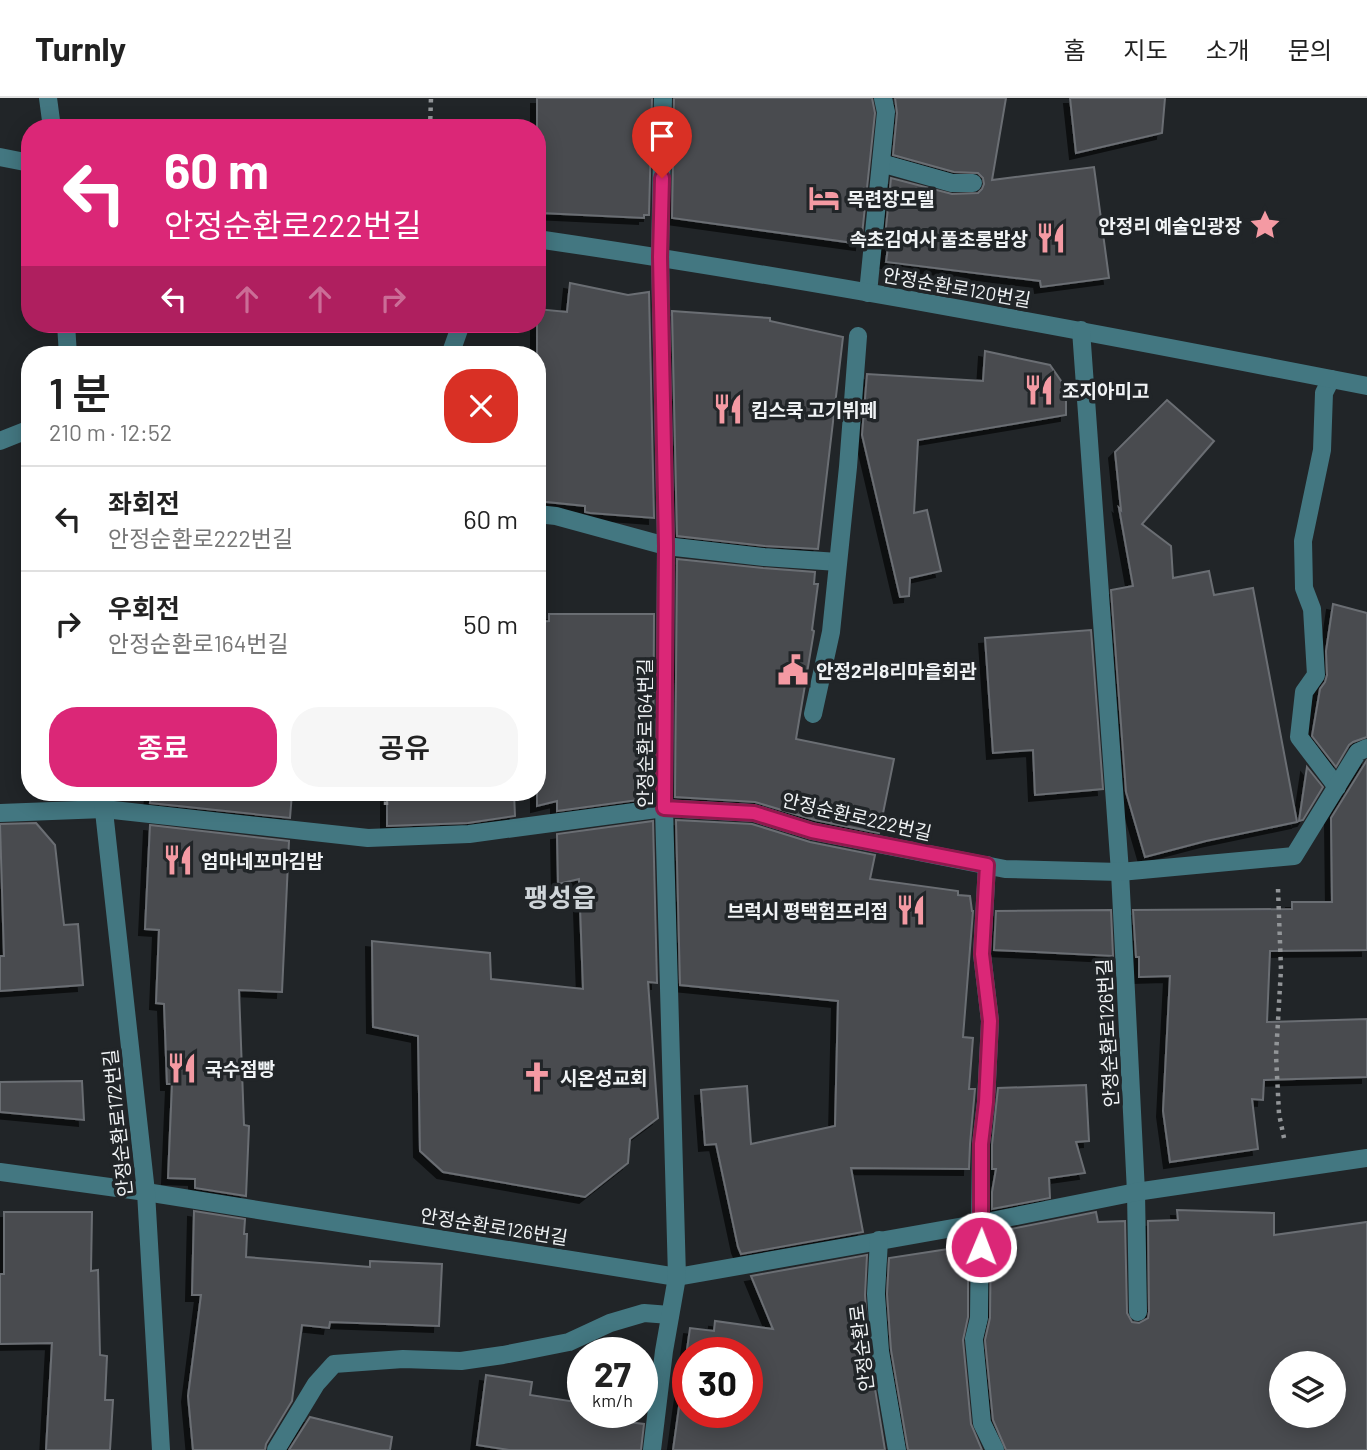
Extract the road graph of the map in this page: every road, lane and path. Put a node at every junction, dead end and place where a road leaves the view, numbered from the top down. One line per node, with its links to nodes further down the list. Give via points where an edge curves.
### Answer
1 (48, 98): 5 (street)
2 (431, 98): 6 (path)
3 (663, 98): 12 (street, 안정순환로164번길)
4 (883, 98): 9 (street)
5 (51, 119)
6 (430, 119)
7 (0, 157): 8 (street)
8 (21, 161)
9 (881, 163): 10 (street, via 952,183); 13 (street)
10 (972, 183)
11 (546, 240): 12 (street, 안정순환로120번길)
12 (660, 257): 13 (street, 안정순환로120번길); 21 (street, 안정순환로164번길)
13 (867, 293): 14 (street, 안정순환로120번길)
14 (1081, 330): 16 (street, 안정순환로120번길); 31 (street)
15 (858, 336): 22 (street)
16 (1331, 379): 17 (street, 안정순환로120번길); 25 (street, via 1325,393 1322,450 1303,541 1304,588 1312,609 1316,676 1304,692 1299,737)
17 (1367, 386)
18 (21, 433): 19 (street)
19 (0, 441)
20 (546, 515): 21 (street)
21 (666, 546): 22 (street); 27 (street, 안정순환로164번길)
22 (838, 562): 23 (street, via 831,632)
23 (813, 715)
24 (1367, 748): 25 (street, via 1358,752)
25 (1337, 787): 29 (street, via 1294,856)
26 (103, 801): 27 (street, 안정순환로222번길, via 368,838 469,834); 28 (street, 안정순환로222번길); 35 (street, 안정순환로172번길)
27 (664, 808): 30 (street, 안정순환로222번길, via 754,813 812,831); 39 (street, 안정순환로164번길)
28 (0, 813)
29 (1283, 857): 31 (street, 안정순환로222번길); 33 (path, via 1278,891 1281,969 1276,1055 1279,1114)
30 (987, 865): 31 (street, 안정순환로222번길); 37 (street, via 982,954 990,1021 981,1144)
31 (1120, 872): 36 (street, 안정순환로126번길)
32 (1367, 1158): 33 (street, 안정순환로126번길)
33 (1289, 1170): 36 (street, 안정순환로126번길)
34 (0, 1172): 35 (street, 안정순환로126번길)
35 (146, 1192): 39 (street, 안정순환로126번길); 42 (street, 안정순환로172번길)
36 (1136, 1192): 37 (street, 안정순환로126번길); 40 (street, 안정순환로126번길)
37 (981, 1223): 38 (street, 안정순환로126번길); 46 (street, via 979,1318 974,1339 982,1423)
38 (878, 1240): 39 (street, 안정순환로126번길); 45 (street, 안정순환로, via 880,1351)
39 (677, 1277): 41 (street, 안정순환로164번길)
40 (1138, 1312)
41 (670, 1315): 43 (street, via 644,1313 569,1342 503,1355 461,1361 334,1364 316,1384); 44 (street, 안정순환로164번길)
42 (161, 1450)
43 (275, 1450)
44 (652, 1450)
45 (897, 1450)
46 (995, 1450)

